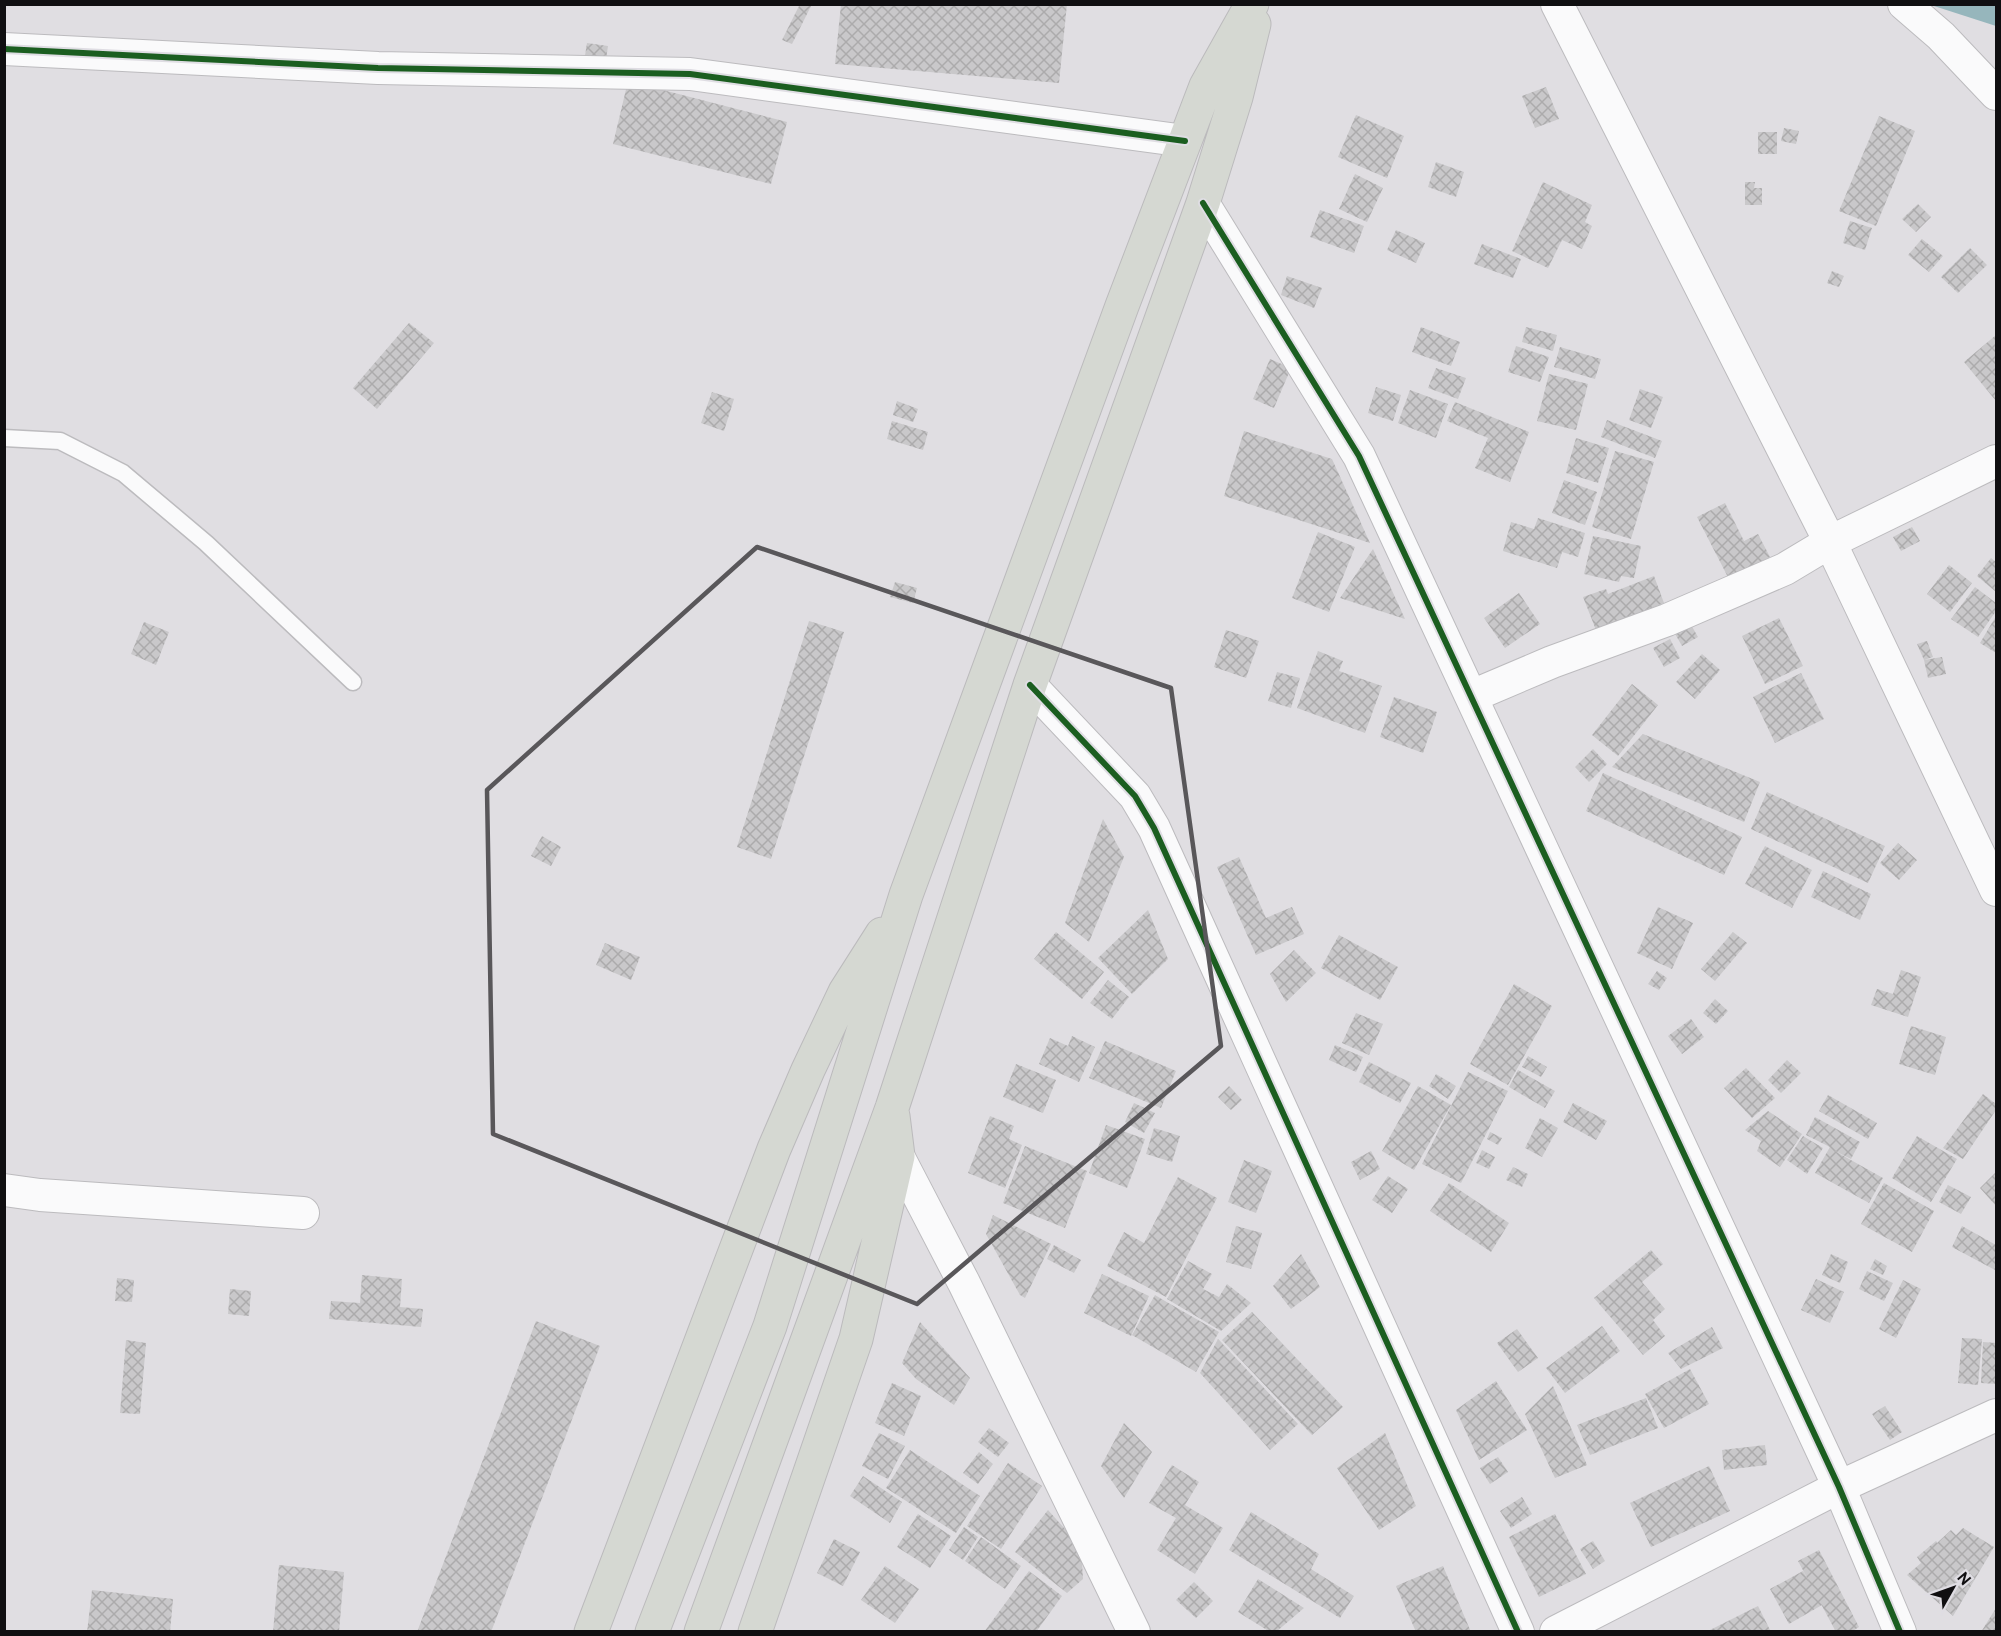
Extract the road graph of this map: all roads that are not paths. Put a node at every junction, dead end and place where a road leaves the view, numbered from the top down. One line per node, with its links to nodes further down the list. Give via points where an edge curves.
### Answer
1 (1252, 4): 7 (highway, via 1206,86)
2 (1258, 4): 8 (highway, via 1236,98)
3 (1557, 4): 11 (street)
4 (1904, 4): 6 (street)
5 (4, 49): 7 (street, via 378,68 690,74)
6 (1996, 94)
7 (1185, 141): 16 (highway)
8 (1203, 203): 13 (highway); 14 (street, via 1359,456)
9 (4, 438): 12 (lane, via 60,441 123,472 206,543)
10 (1996, 461): 11 (street)
11 (1830, 542): 14 (street, via 1785,569 1667,620); 15 (street)
12 (353, 682)
13 (1030, 685): 17 (highway); 28 (street, via 1135,796 1154,828)
14 (1472, 696): 22 (street)
15 (1996, 890)
16 (906, 896): 23 (highway, via 845,992 774,1149); 24 (highway, via 770,1326)
17 (892, 1108): 18 (highway); 25 (highway)
18 (898, 1156): 26 (highway, via 856,1339); 27 (street)
19 (4, 1190): 20 (street)
20 (303, 1213)
21 (1996, 1415): 22 (street)
22 (1839, 1487): 29 (street); 30 (street)
23 (591, 1632)
24 (652, 1632)
25 (701, 1632)
26 (755, 1632)
27 (1134, 1632)
28 (1518, 1632)
29 (1556, 1632)
30 (1900, 1632)

